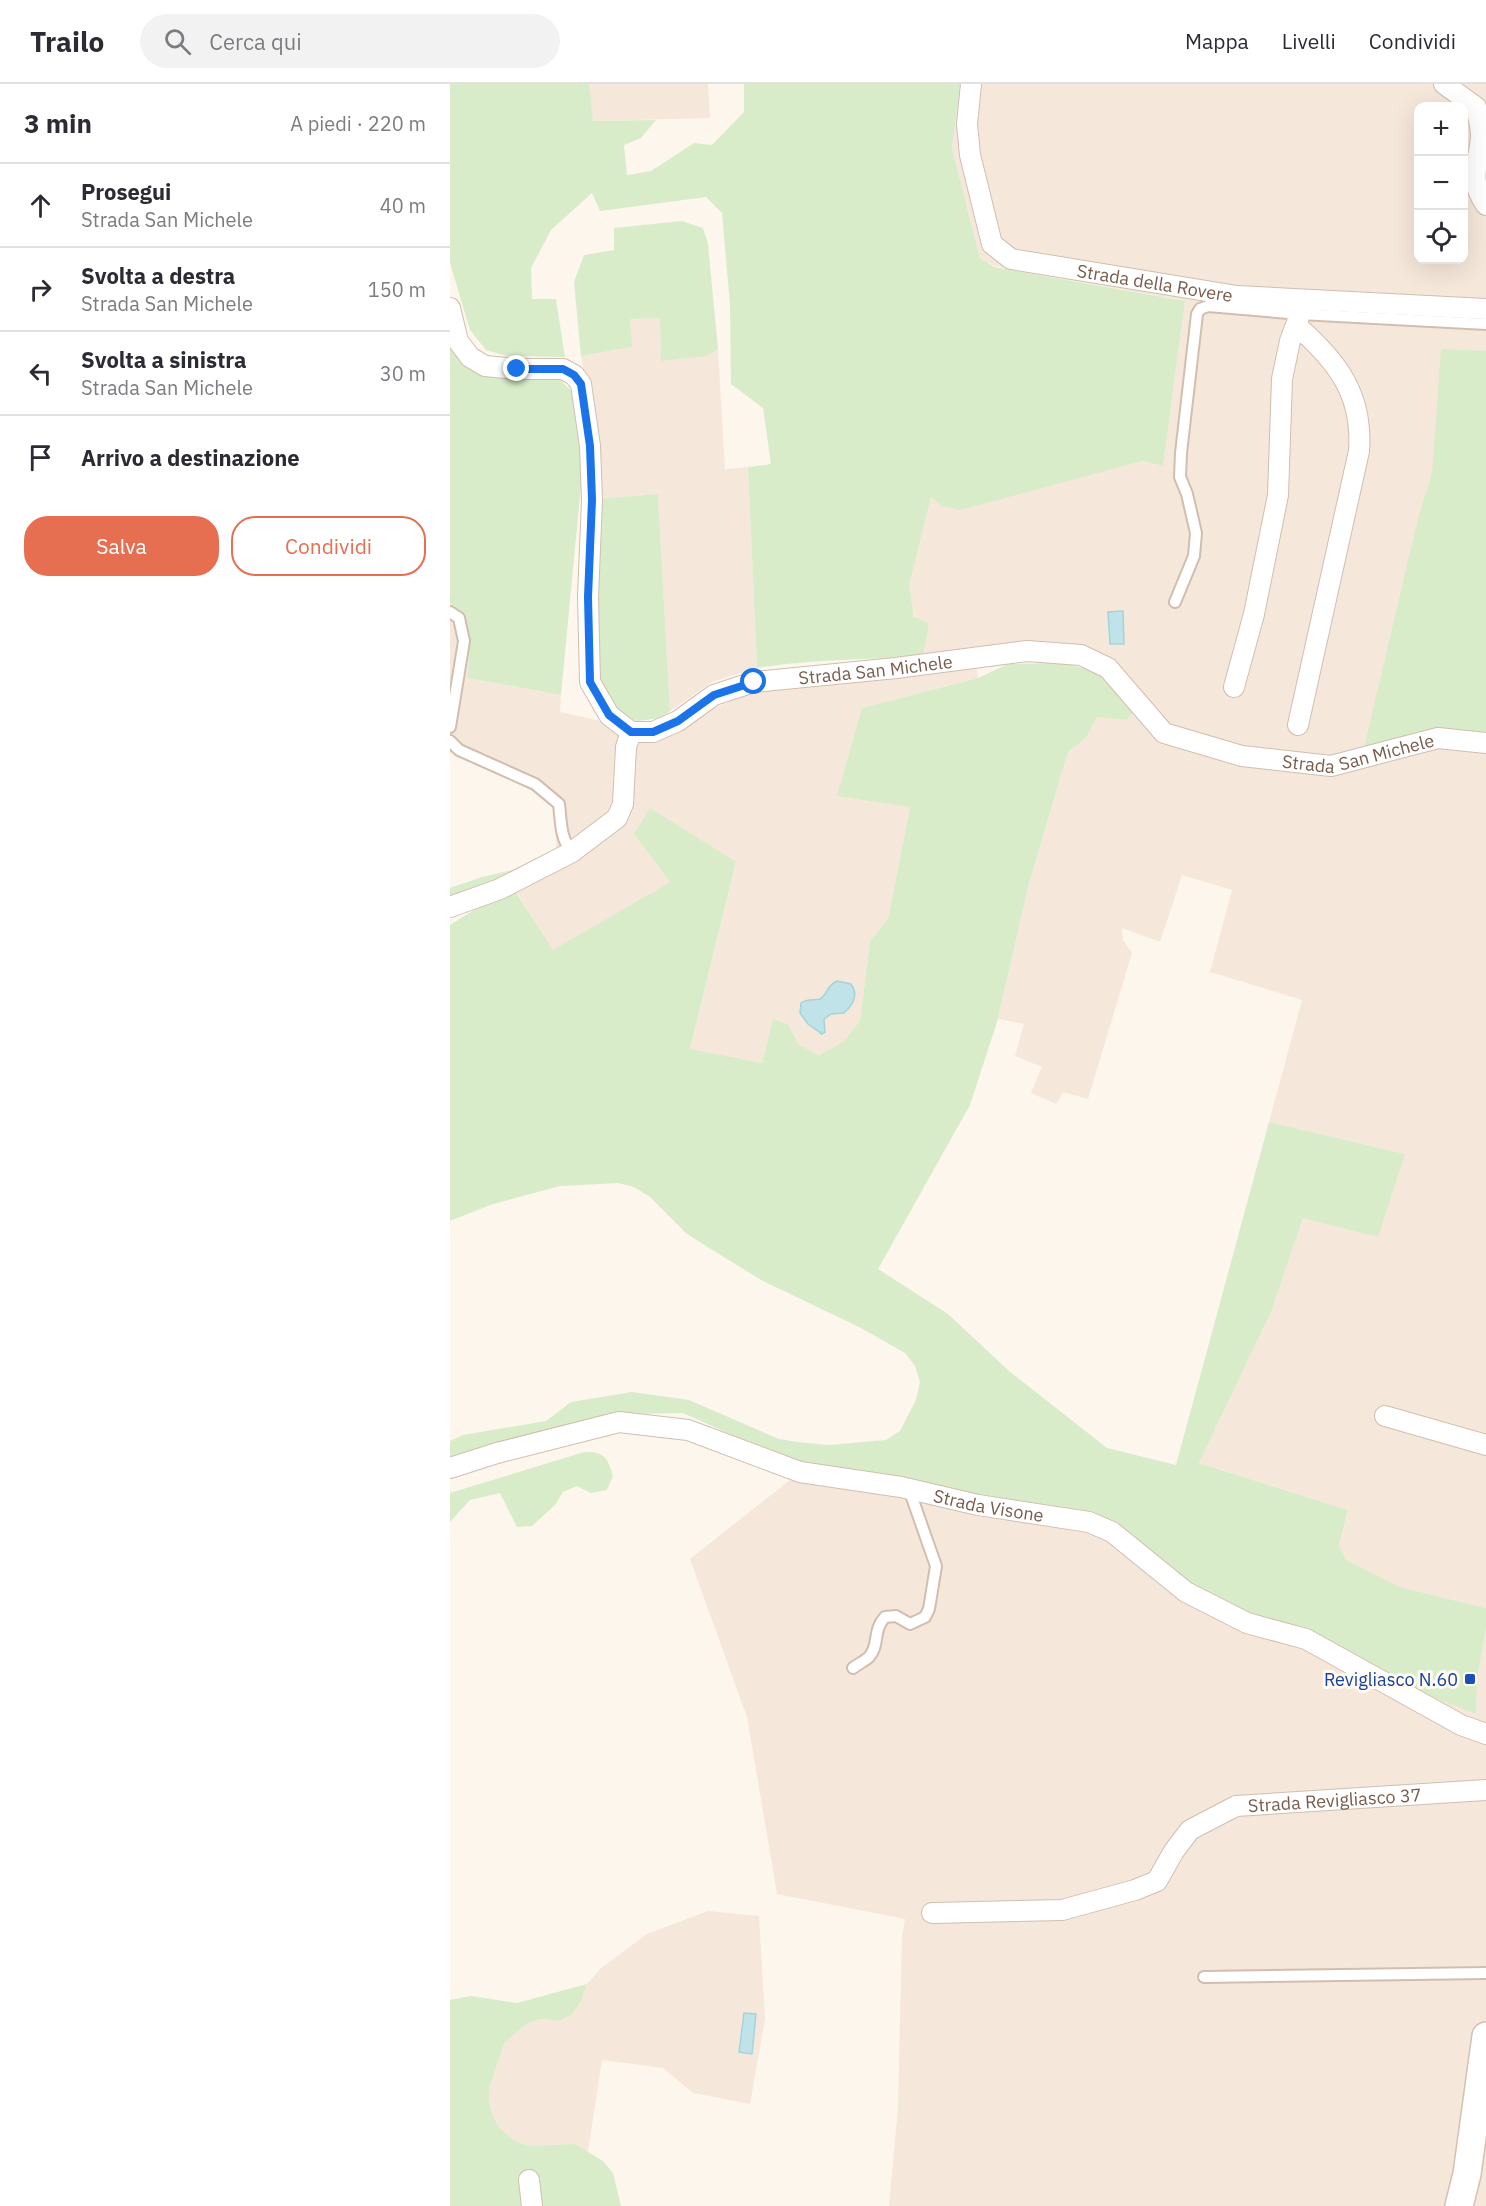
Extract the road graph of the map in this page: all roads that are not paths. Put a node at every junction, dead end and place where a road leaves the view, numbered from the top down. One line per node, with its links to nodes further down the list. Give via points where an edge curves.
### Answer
1 (971, 84): 5 (street, Strada della Rovere, via 967,124 970,155 992,244 1011,259 1237,296)
2 (1444, 84): 3 (street, via 1476,107 1481,137 1475,171 1478,193)
3 (1486, 206)
4 (450, 308): 13 (street, via 458,341 470,357 485,366 563,369 581,384 590,446 592,500 590,682 609,715)
5 (1486, 309)
6 (1298, 320): 7 (lane); 8 (lane, via 1208,306 1197,314 1180,477 1196,533 1194,556); 10 (street, via 1282,379 1278,495 1254,614); 11 (street, via 1341,375 1354,400 1361,429)
7 (1486, 324)
8 (1175, 602)
9 (450, 612): 12 (lane, via 459,618 464,641)
10 (1234, 687)
11 (1298, 725)
12 (450, 727)
13 (631, 732): 15 (street, Strada San Michele, via 653,732 678,721 714,695 754,682 1027,651 1081,655 1108,668 1164,733 1242,756 1331,765 1438,738); 16 (street, via 626,747 623,804 617,818)
14 (450, 741): 16 (lane, via 459,750 535,784 559,804 563,838)
15 (1486, 743)
16 (572, 852): 17 (street, via 500,889)
17 (450, 907)
18 (1385, 1416): 19 (street)
19 (1486, 1445)
20 (450, 1468): 21 (street, Strada Visone, via 619,1422 688,1430 800,1472)
21 (909, 1489): 22 (lane, via 936,1566 929,1609 925,1617 910,1624 896,1616 885,1617 877,1625 869,1657); 23 (street, Strada Visone, via 978,1505 1089,1522 1112,1532 1186,1592 1247,1623 1306,1639 1461,1725)
22 (853, 1668)
23 (1486, 1734)
24 (1486, 1790): 25 (street, Strada Revigliasco 37, via 1236,1806 1190,1830 1157,1881 1135,1890 1062,1910)
25 (932, 1913)
26 (1486, 1973): 27 (lane)
27 (1204, 1977)
28 (1486, 2036): 31 (street)
29 (529, 2180): 30 (street)
30 (532, 2206)
31 (1459, 2206)

